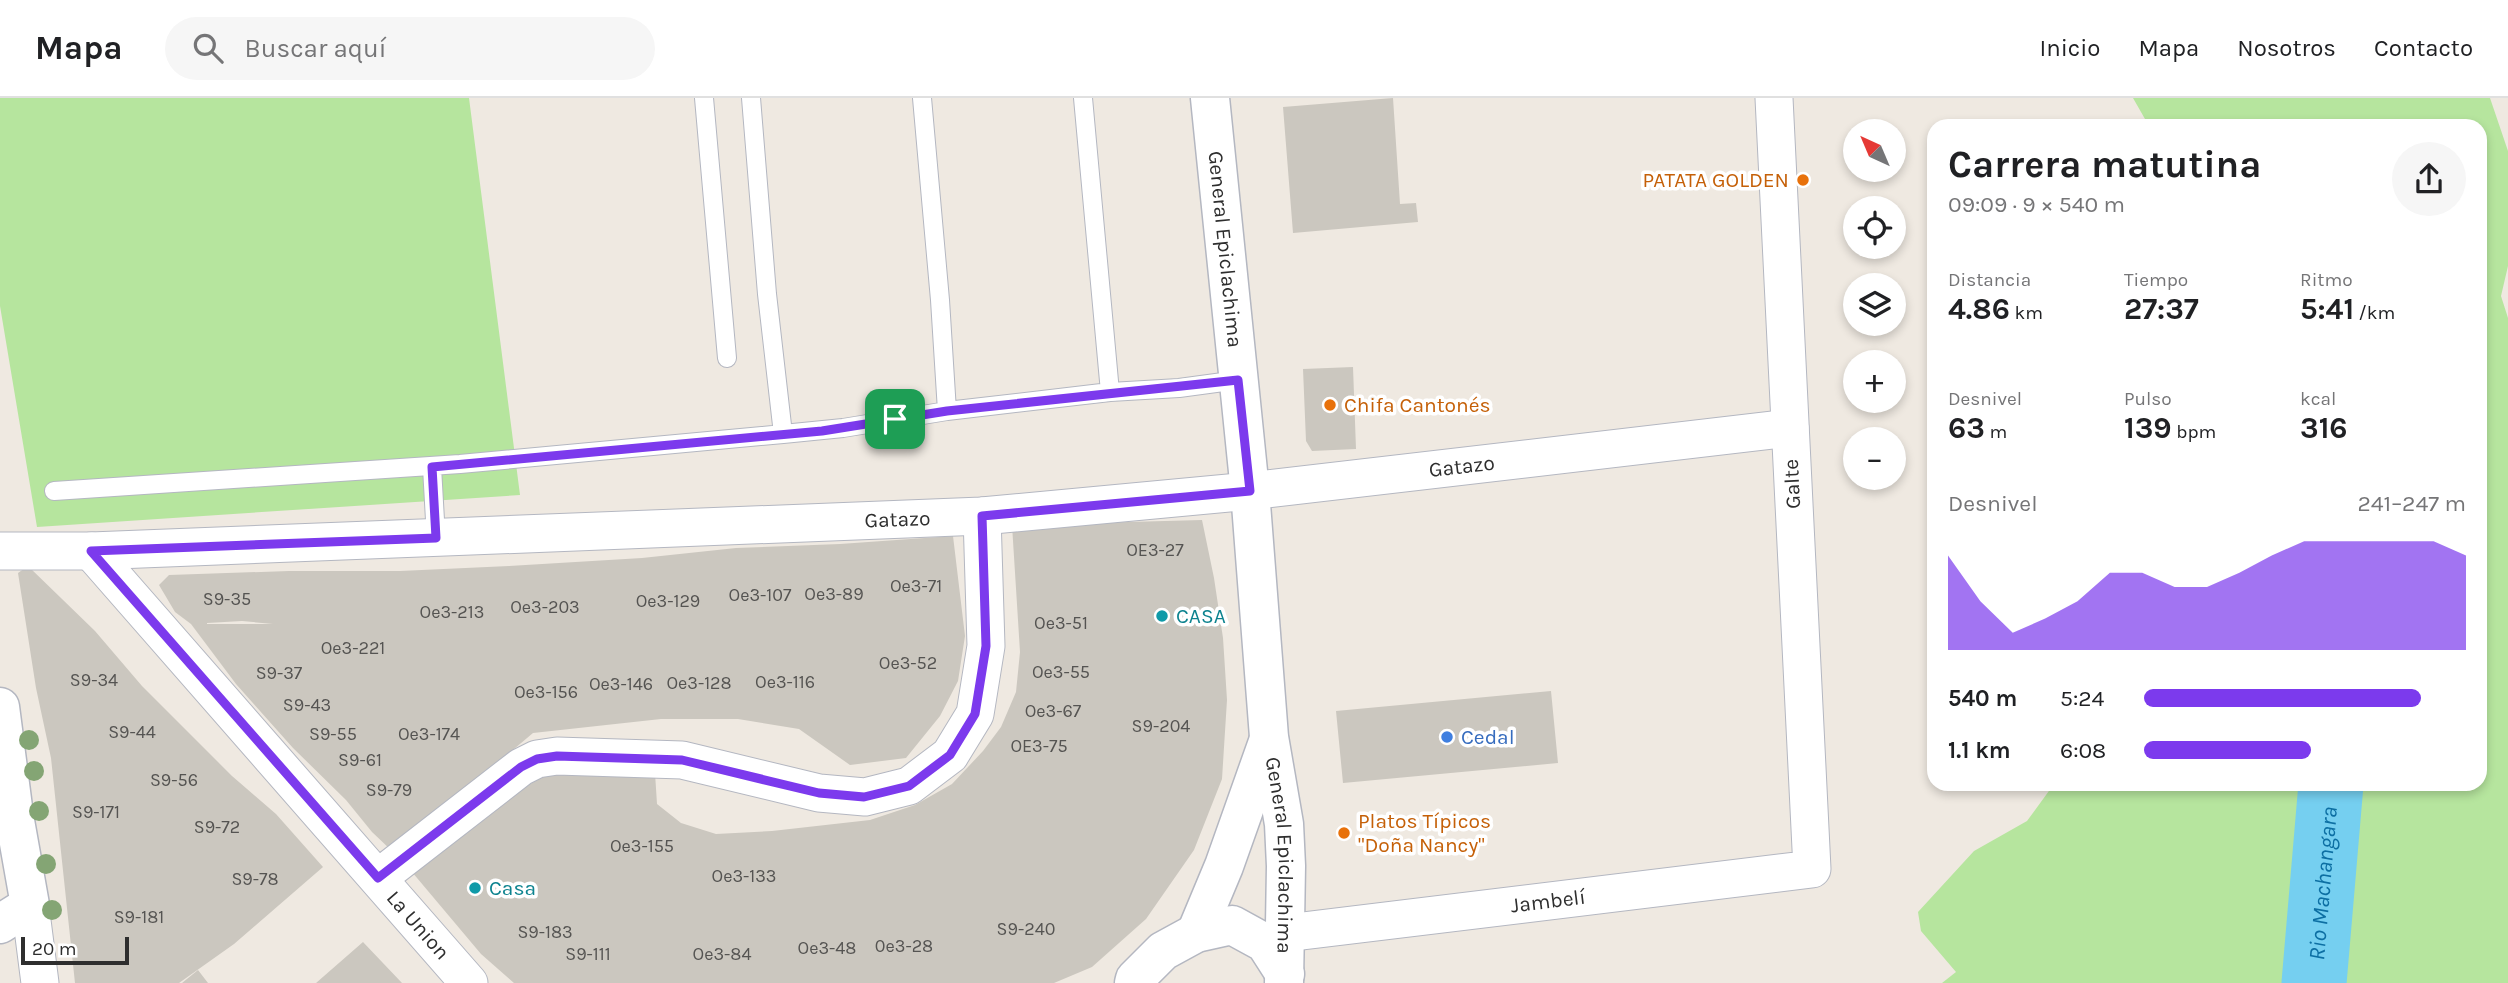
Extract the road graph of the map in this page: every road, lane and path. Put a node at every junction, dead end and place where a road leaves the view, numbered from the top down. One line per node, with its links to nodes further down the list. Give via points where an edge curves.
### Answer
1 (704, 98): 7 (lane)
2 (751, 98): 12 (lane)
3 (922, 98): 10 (lane)
4 (1083, 98): 9 (lane)
5 (1210, 98): 8 (street, General Epiclachima)
6 (1774, 98): 11 (street, Galte)
7 (727, 358)
8 (1238, 380): 9 (lane); 15 (street, General Epiclachima)
9 (1110, 392): 10 (lane)
10 (947, 411): 12 (lane)
11 (1790, 428): 15 (street, Gatazo); 23 (street, Galte)
12 (783, 434): 13 (lane)
13 (432, 467): 14 (lane); 17 (lane)
14 (54, 491)
15 (1250, 491): 16 (street, Gatazo); 21 (street, General Epiclachima)
16 (982, 516): 17 (street, Gatazo); 24 (street, via 986,646 975,714 950,755 909,786 864,797 819,793 682,760 537,759)
17 (436, 538): 19 (street, Gatazo)
18 (0, 551): 19 (street, Gatazo)
19 (91, 551): 24 (street, La Union)
20 (0, 707): 22 (street)
21 (1269, 737): 26 (street, General Epiclachima); 27 (street, General Epiclachima, via 1284,824)
22 (7, 819): 25 (street)
23 (1812, 869): 27 (street, Jambelí)
24 (378, 878): 31 (street, La Union)
25 (15, 914): 30 (street)
26 (1196, 933): 28 (street, via 1232,925 1265,943); 29 (street, via 1163,951)
27 (1286, 933): 28 (street, General Epiclachima)
28 (1285, 979)
29 (1133, 982)
30 (40, 983)
31 (468, 983)

